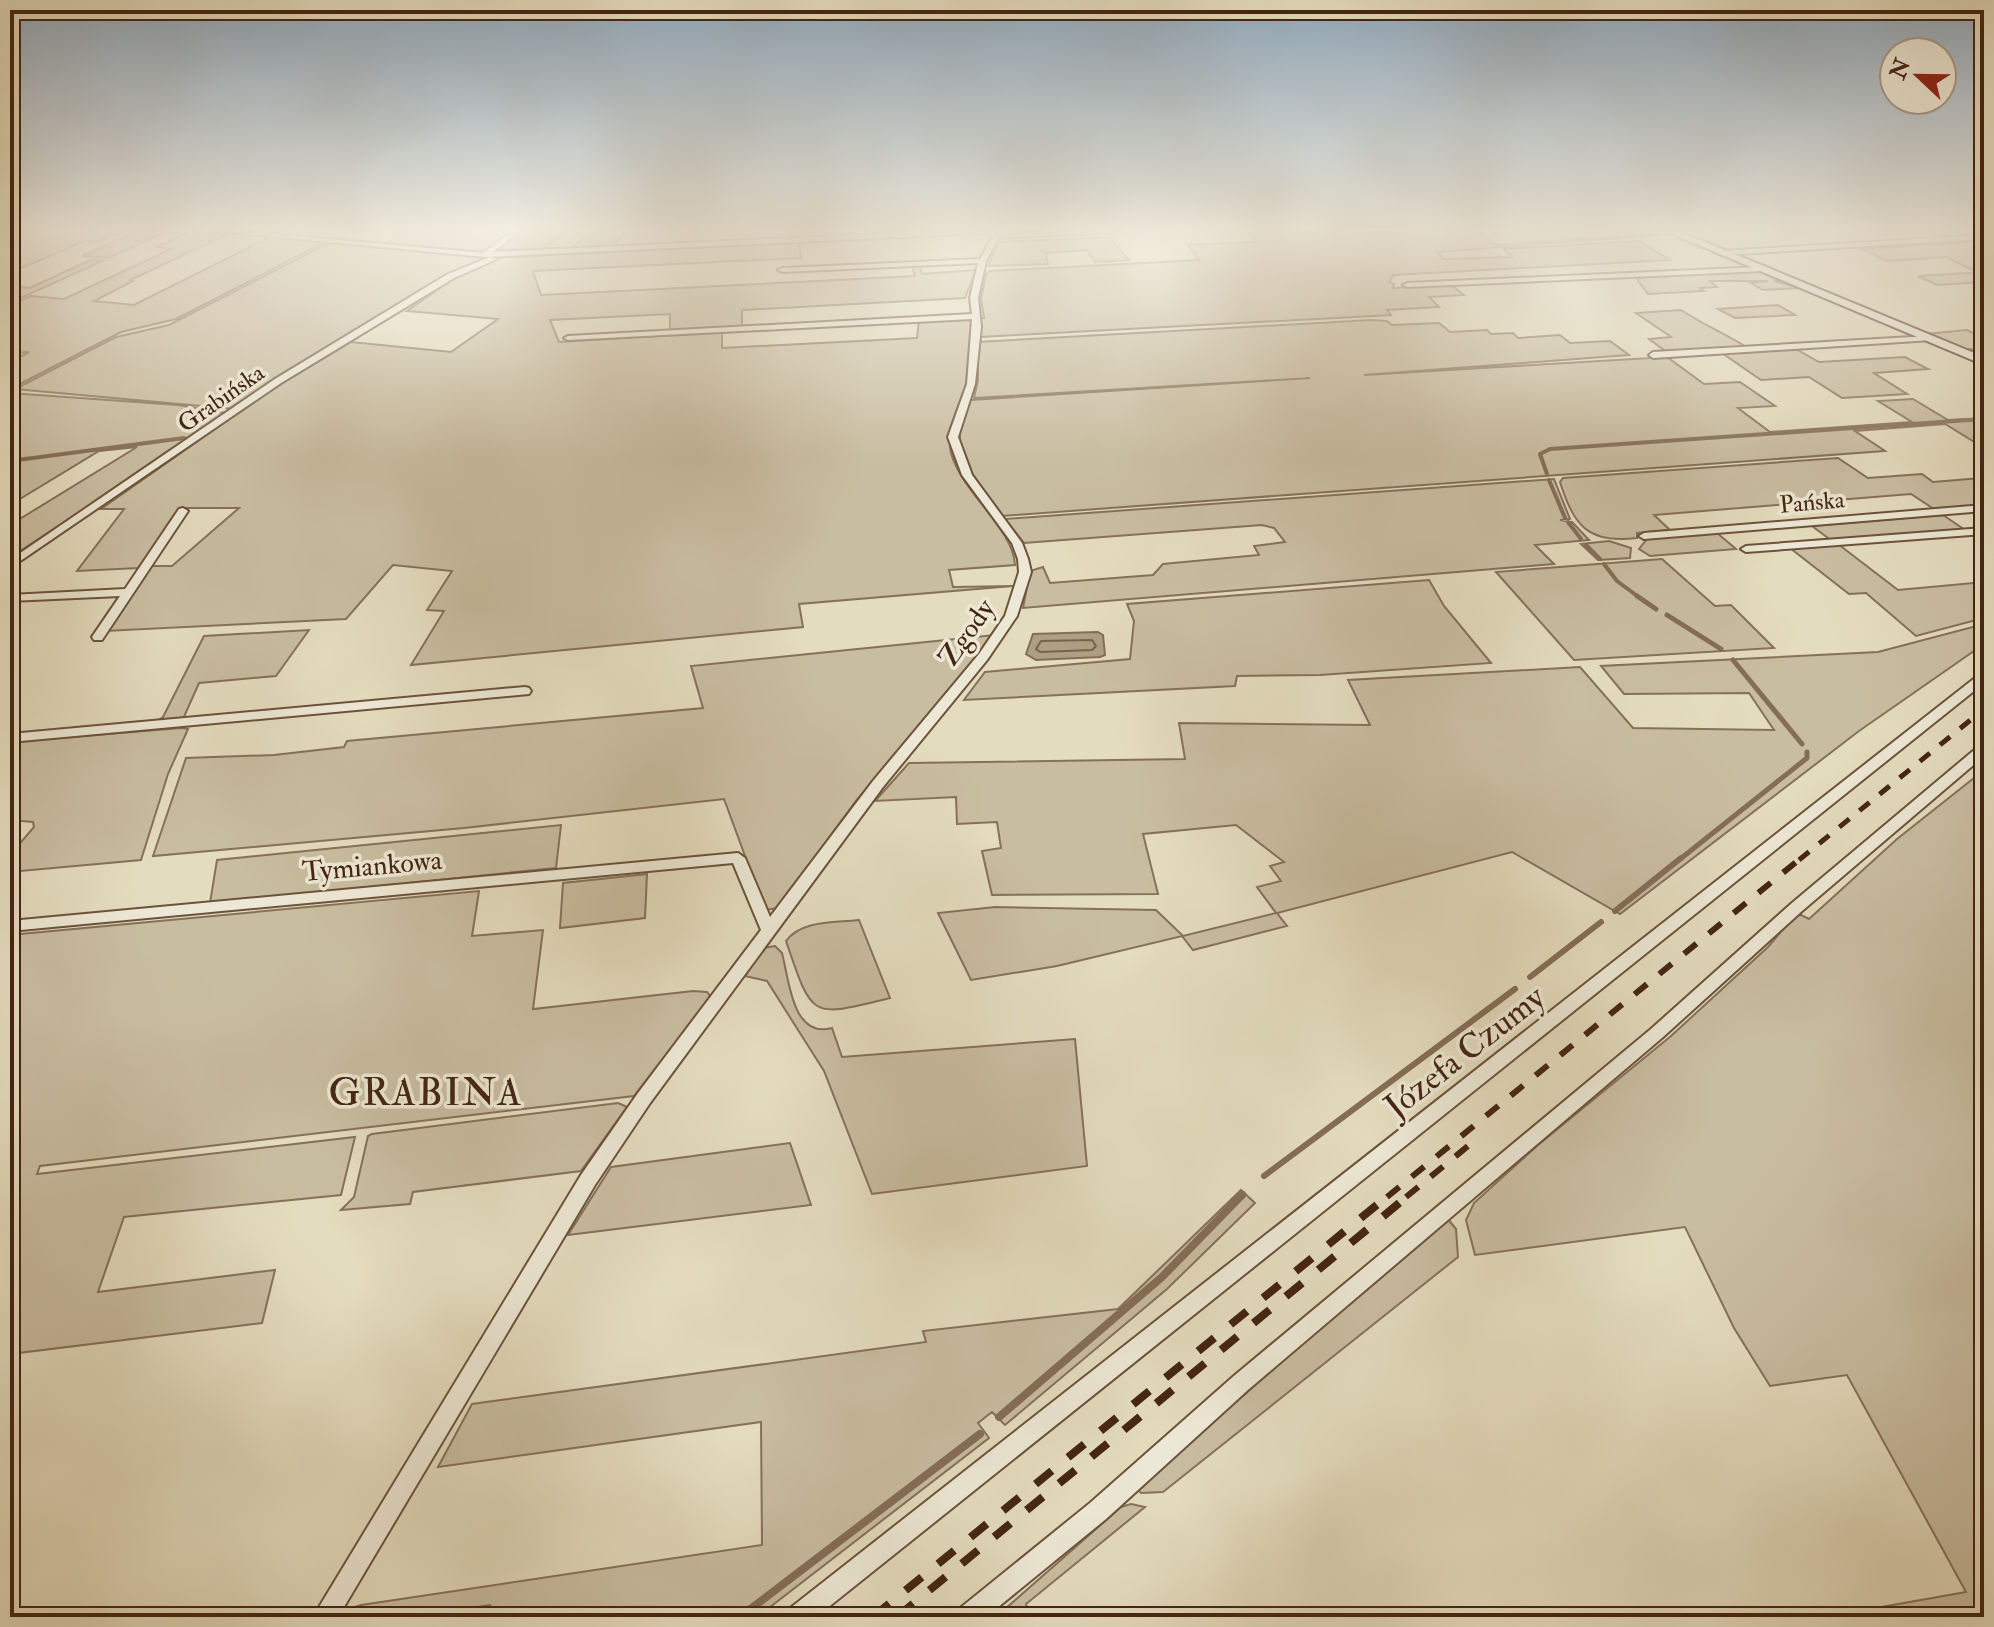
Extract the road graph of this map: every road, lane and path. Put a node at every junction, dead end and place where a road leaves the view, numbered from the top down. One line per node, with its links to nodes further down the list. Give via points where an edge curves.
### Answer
1 (400, 307): 16 (street, Grabińska, via 278,381)
2 (975, 307): 4 (street, Zgody)
3 (1853, 307): 6 (street)
4 (977, 316): 5 (street); 25 (street, Zgody, via 971,384 953,437 967,475 1017,543 1025,572 1016,602 1002,632 878,784)
5 (568, 338)
6 (1929, 338): 8 (street); 9 (street)
7 (1984, 352): 8 (street)
8 (1967, 354): 10 (street)
9 (1653, 355)
10 (1984, 361)
11 (1984, 508): 14 (street, Pańska)
12 (183, 511): 17 (street)
13 (1984, 531): 15 (street)
14 (1644, 536)
15 (1746, 549)
16 (10, 565)
17 (128, 592): 18 (street); 19 (street)
18 (10, 598)
19 (98, 637)
20 (1984, 677): 27 (street, Józefa Czumy)
21 (525, 691): 22 (street)
22 (10, 738)
23 (1984, 749): 28 (street, via 1098,1511)
24 (10, 926): 25 (street, Tymiankowa, via 738,858)
25 (769, 932): 26 (street, Zgody, via 588,1180)
26 (325, 1617)
27 (797, 1617)
28 (967, 1617)

